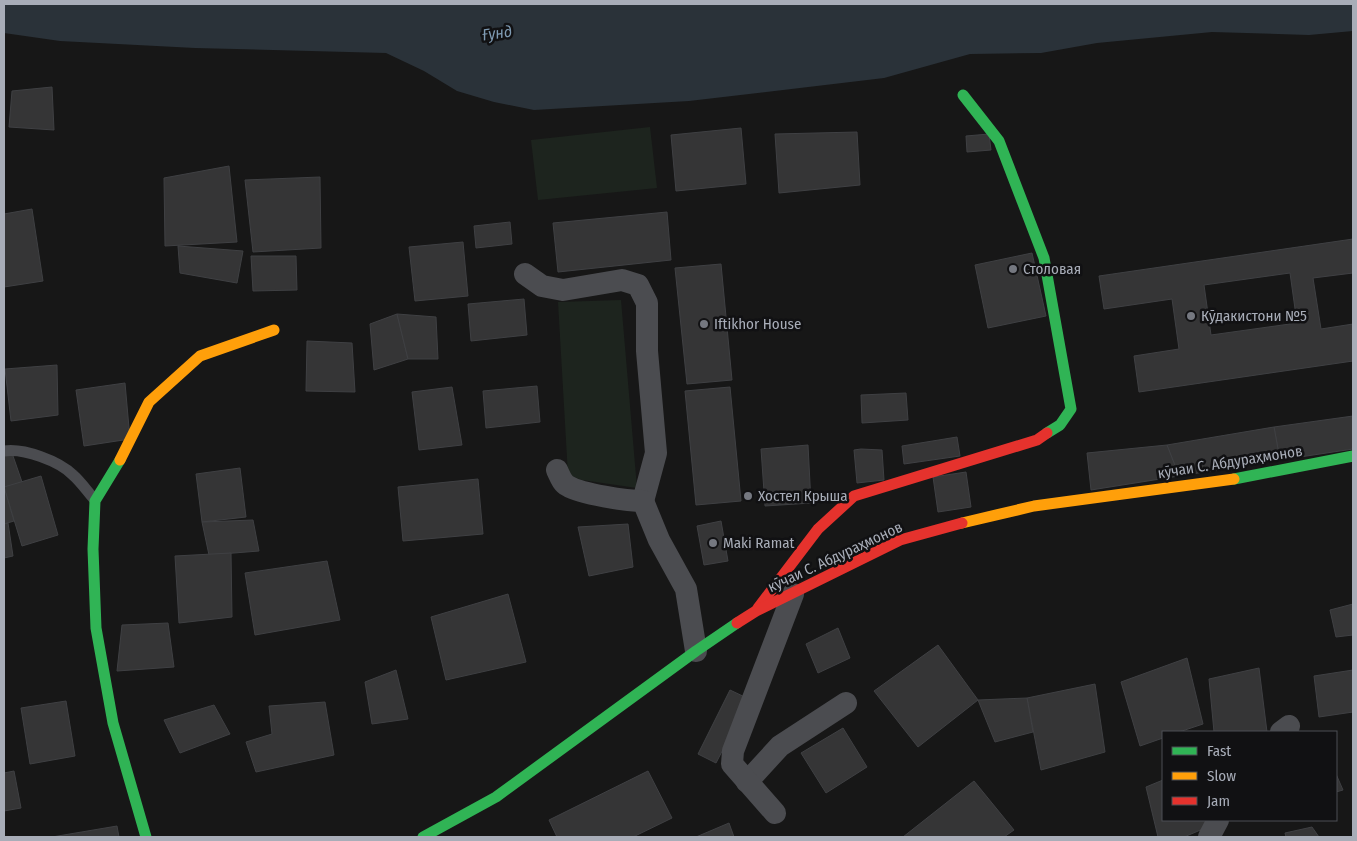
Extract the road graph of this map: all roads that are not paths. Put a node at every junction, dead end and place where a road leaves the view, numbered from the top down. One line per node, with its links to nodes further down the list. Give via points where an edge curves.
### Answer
1 (963, 95): 10 (street, via 999,141 1044,258 1070,409 1060,425 1037,440 854,496 818,529)
2 (525, 274): 8 (street, via 542,286 563,290 622,280 638,285 646,303 656,452)
3 (274, 330): 7 (street, via 200,356 150,402 127,449)
4 (4, 451): 7 (lane, via 14,449 34,453 72,474)
5 (1353, 456): 9 (street, кӯчаи С. Абдураҳмонов, via 1205,484 1034,506 952,525 900,540)
6 (557, 470): 8 (street, via 569,487 623,500)
7 (95, 501): 16 (street, via 96,628 113,723)
8 (643, 501): 11 (street, via 658,540 686,589)
9 (793, 594): 10 (street, кӯчаи С. Абдураҳмонов); 13 (street, via 733,751 732,764)
10 (756, 611): 11 (street, кӯчаи С. Абдураҳмонов)
11 (696, 651): 17 (street, кӯчаи С. Абдураҳмонов, via 496,798)
12 (846, 703): 13 (street, via 780,746)
13 (747, 782): 14 (street)
14 (774, 813)
15 (1217, 821): 18 (street)
16 (146, 837)
17 (423, 837)
18 (1209, 837)

